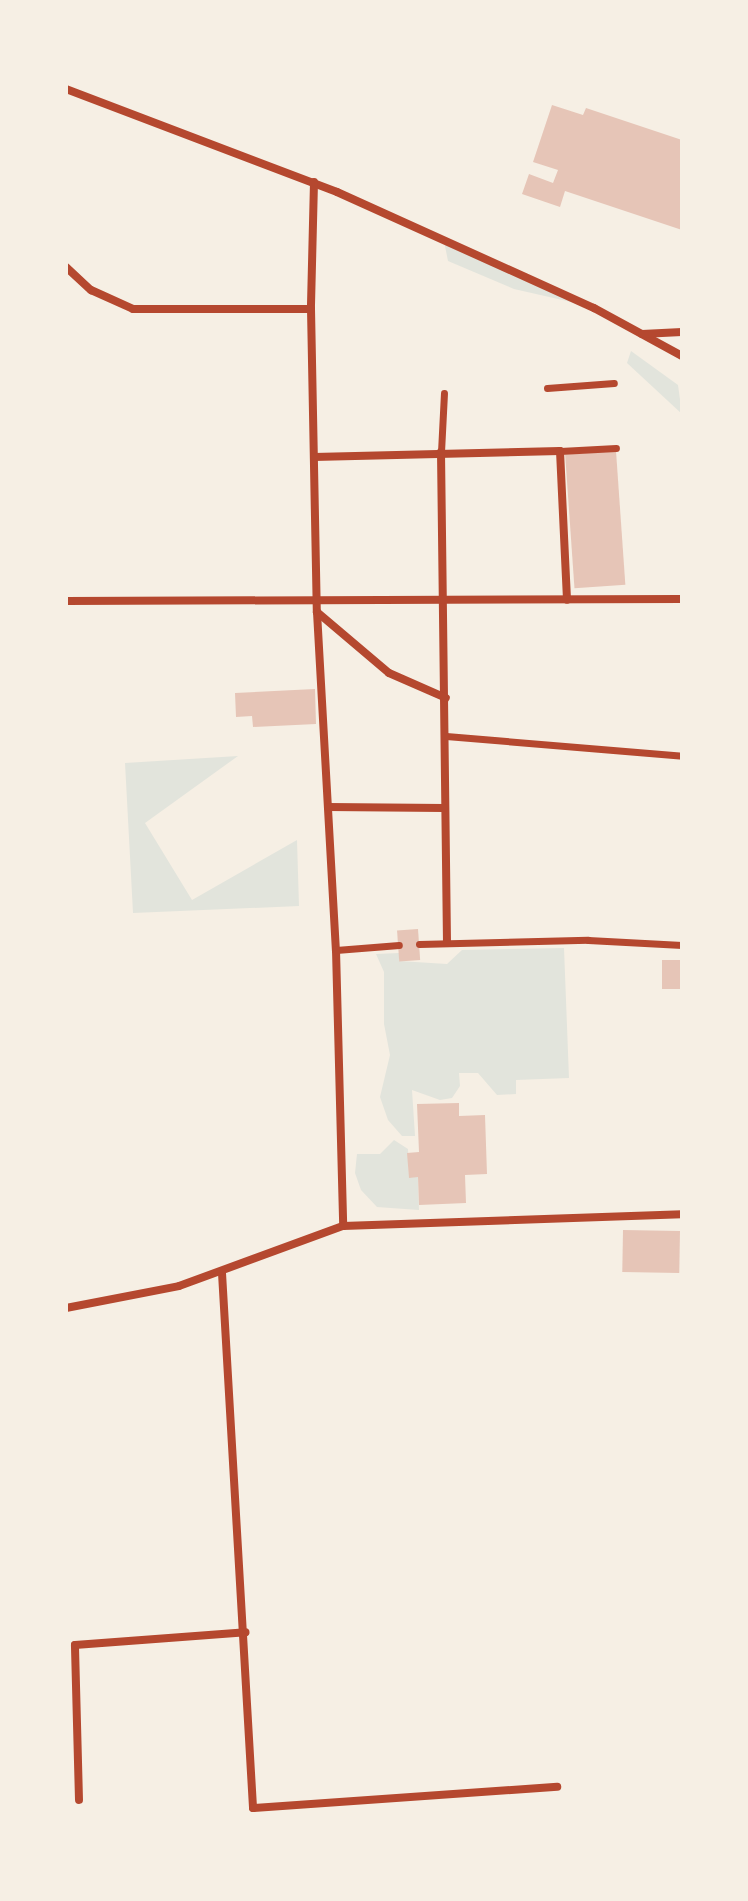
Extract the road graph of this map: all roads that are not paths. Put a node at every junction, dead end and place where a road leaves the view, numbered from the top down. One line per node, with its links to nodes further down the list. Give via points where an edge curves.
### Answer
1 (66, 89): 2 (street)
2 (314, 182): 4 (street); 6 (street, via 584,303)
3 (66, 267): 4 (street, via 91,290 133,309)
4 (311, 309): 14 (street)
5 (682, 332): 6 (street)
6 (637, 334): 7 (street)
7 (682, 356)
8 (614, 383): 9 (street)
9 (547, 388)
10 (444, 393): 13 (street)
11 (616, 448): 12 (street)
12 (560, 451): 13 (street); 18 (street)
13 (441, 452): 14 (street); 16 (street)
14 (314, 457): 15 (street)
15 (317, 598): 16 (street); 19 (street); 20 (street)
16 (444, 598): 18 (street); 21 (street)
17 (682, 599): 18 (street)
18 (567, 600)
19 (66, 601)
20 (317, 612): 21 (street, via 389,673); 24 (street)
21 (446, 698): 22 (street)
22 (446, 736): 23 (street); 25 (street)
23 (682, 756)
24 (328, 807): 25 (street); 30 (street)
25 (444, 808): 26 (street)
26 (447, 941): 27 (street); 29 (street)
27 (419, 944)
28 (399, 945): 30 (street)
29 (682, 945)
30 (336, 950): 32 (street)
31 (682, 1214): 32 (street)
32 (343, 1226): 33 (street)
33 (222, 1273): 34 (street, via 161,1291); 35 (street)
34 (66, 1308)
35 (246, 1632): 36 (street, via 253,1808); 37 (street, via 75,1645)
36 (557, 1787)
37 (79, 1800)

